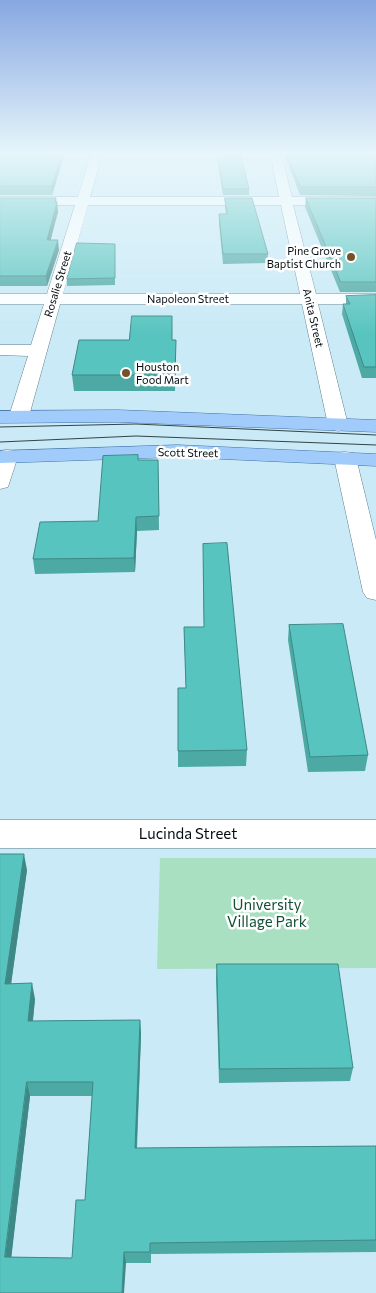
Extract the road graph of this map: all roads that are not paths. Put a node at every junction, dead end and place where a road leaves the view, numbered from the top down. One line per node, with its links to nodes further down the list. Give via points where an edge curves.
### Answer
1 (79, 213): 3 (street, Rosalie Street)
2 (289, 213): 5 (street, Anita Street)
3 (54, 298): 4 (street, Napoleon Street); 5 (street, Napoleon Street); 8 (street, Rosalie Street)
4 (0, 299)
5 (309, 299): 6 (street, Napoleon Street); 10 (street, Anita Street)
6 (376, 299)
7 (0, 350): 8 (street)
8 (38, 350): 9 (street, Rosalie Street)
9 (10, 417): 10 (main road, via 118,416)
10 (338, 425): 11 (main road)
11 (376, 426)
12 (4, 457): 13 (main road, Scott Street, via 178,451); 15 (street)
13 (345, 458): 14 (main road, Scott Street); 16 (street)
14 (376, 460)
15 (0, 482)
16 (376, 592)
17 (0, 834): 18 (street, Lucinda Street)
18 (376, 834)

